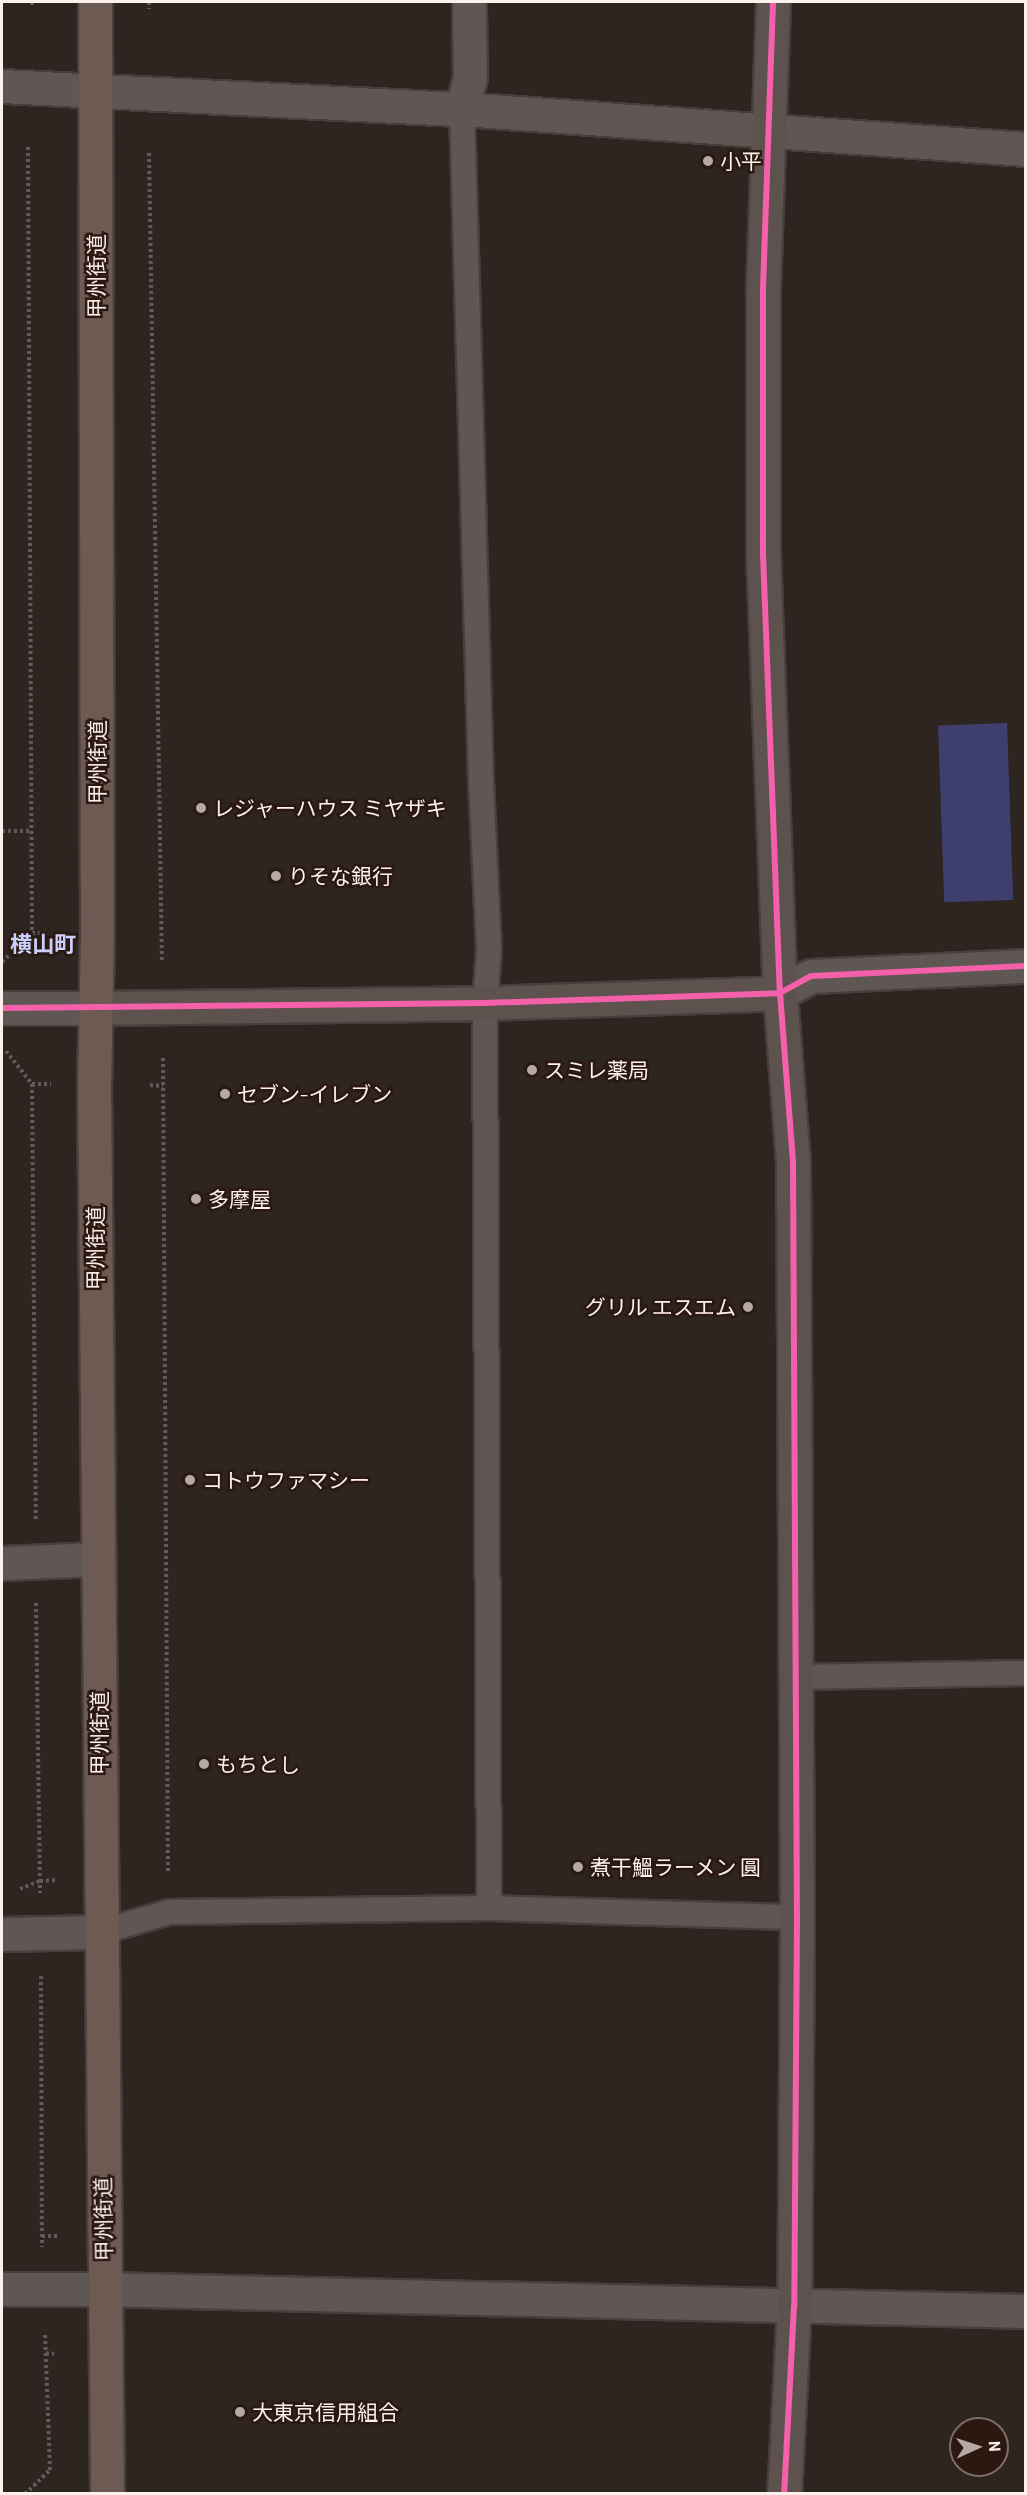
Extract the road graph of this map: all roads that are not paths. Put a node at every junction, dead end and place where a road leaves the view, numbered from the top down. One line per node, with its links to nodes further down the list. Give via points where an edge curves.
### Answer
1 (95, 2): 5 (highway, 甲州街道)
2 (469, 2): 6 (street, via 470,78)
3 (773, 2): 7 (street)
4 (15, 87): 5 (street)
5 (96, 92): 6 (street); 13 (highway, 甲州街道)
6 (462, 109): 7 (street); 11 (lane, via 489,950)
7 (768, 129): 8 (street); 10 (street, via 763,293 763,554)
8 (1026, 149)
9 (1026, 966): 10 (street, via 811,976)
10 (780, 993): 11 (street); 17 (street, via 792,1161)
11 (484, 1003): 13 (street); 18 (lane)
12 (2, 1008): 13 (street)
13 (95, 1008): 14 (highway, 甲州街道)
14 (98, 1559): 15 (street); 20 (highway, 甲州街道)
15 (2, 1563)
16 (1026, 1673): 17 (lane)
17 (795, 1677): 19 (street)
18 (489, 1908): 19 (lane); 20 (lane, via 169,1912)
19 (797, 1917): 24 (street)
20 (101, 1932): 21 (street); 23 (highway, 甲州街道)
21 (2, 1934)
22 (2, 2289): 23 (street)
23 (104, 2289): 24 (street); 26 (highway, 甲州街道)
24 (794, 2306): 25 (street); 27 (street)
25 (1026, 2311)
26 (107, 2493)
27 (784, 2493)

